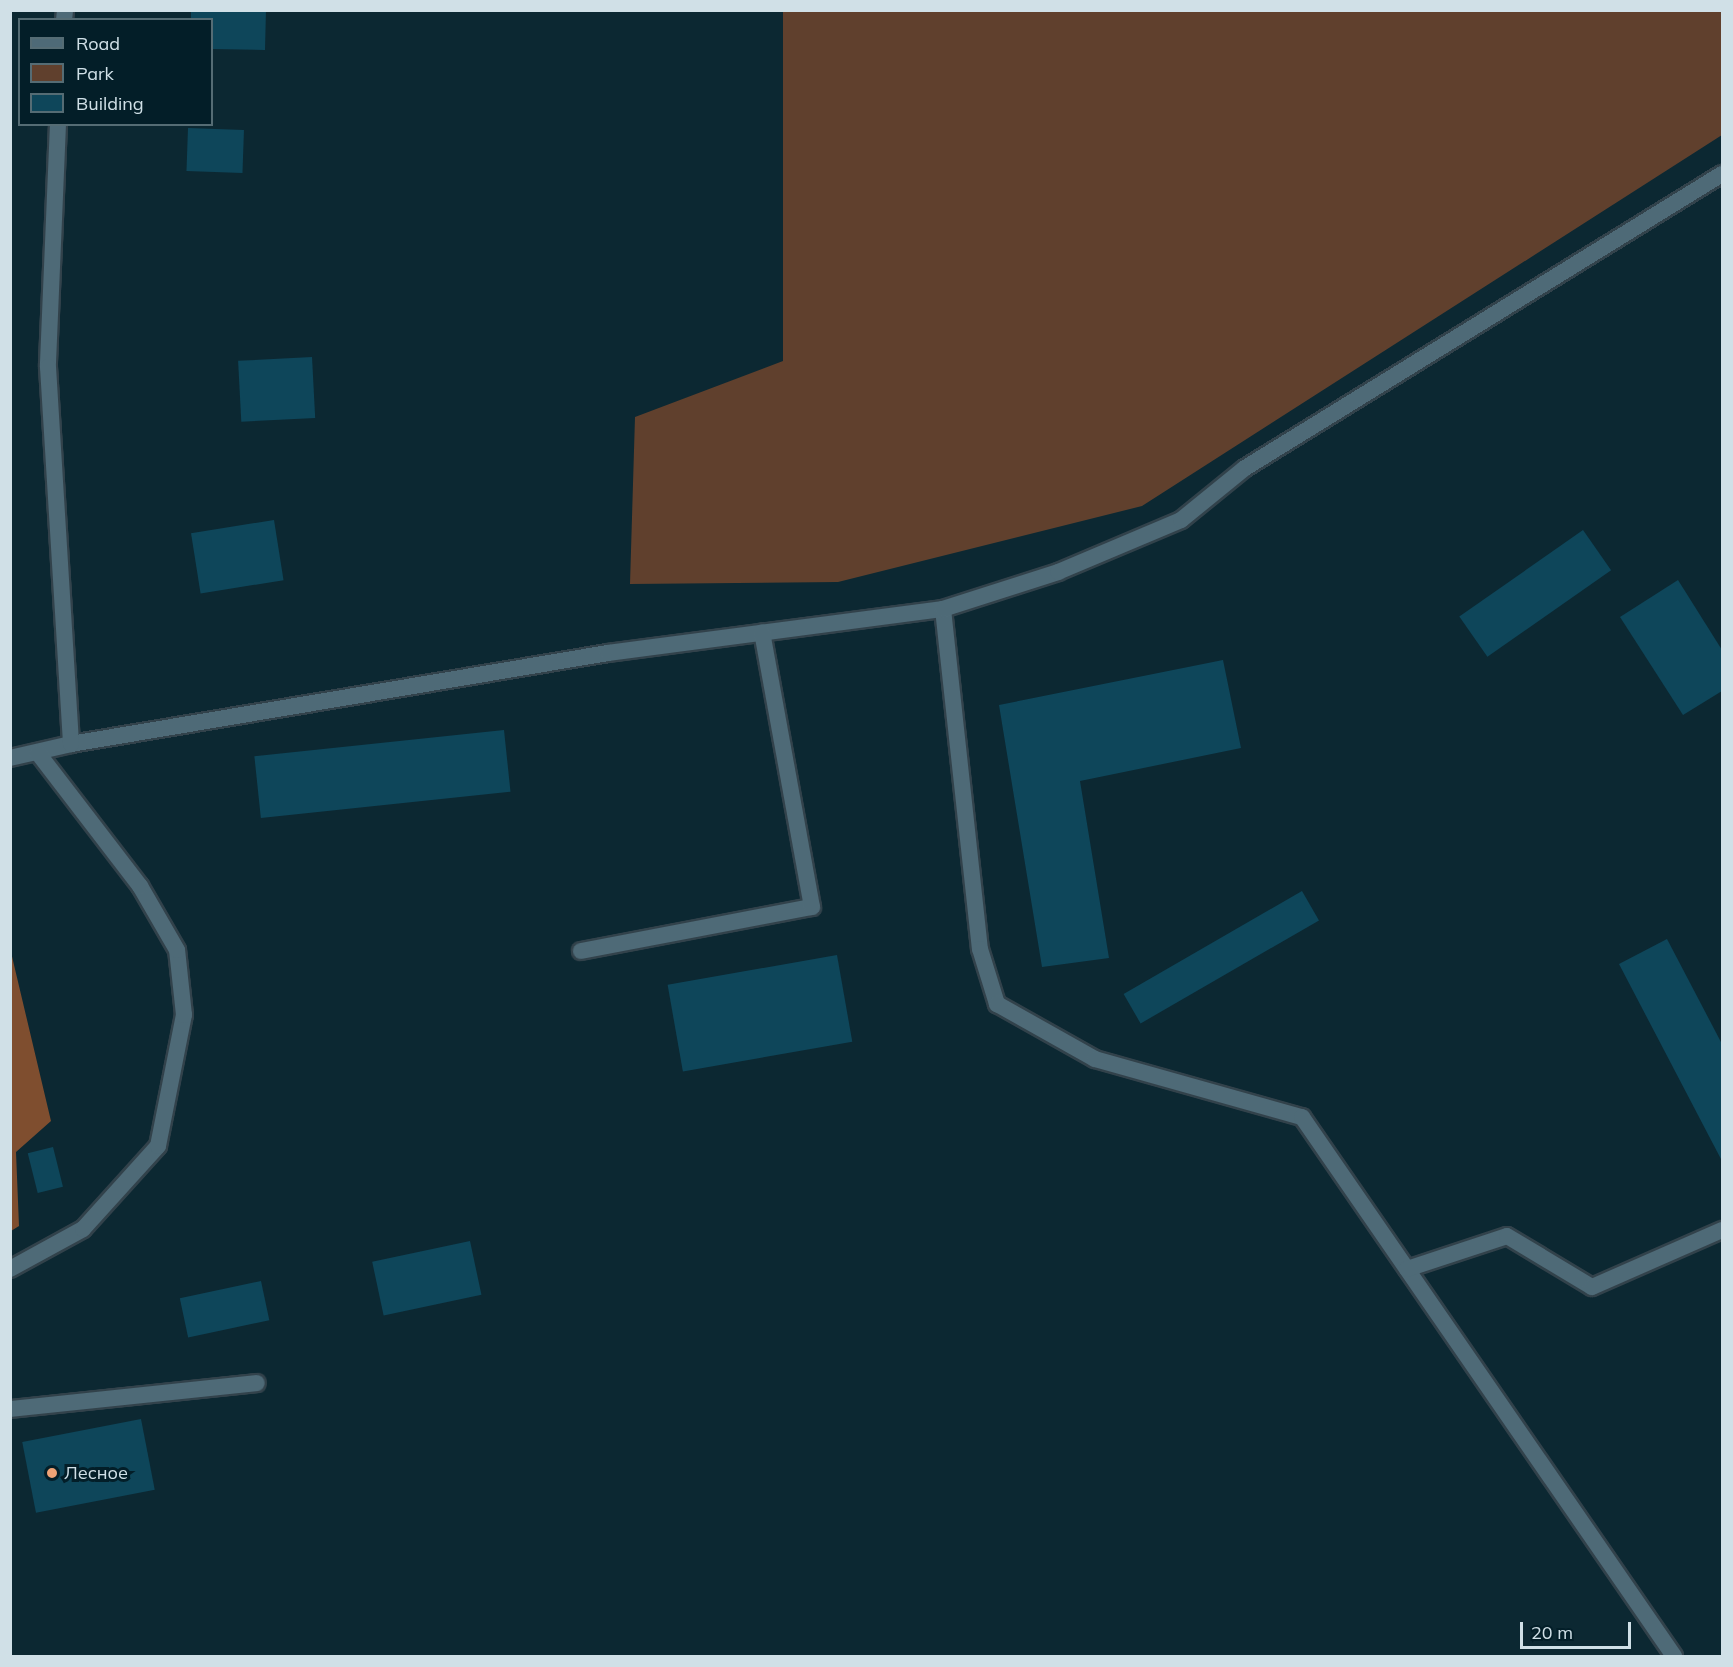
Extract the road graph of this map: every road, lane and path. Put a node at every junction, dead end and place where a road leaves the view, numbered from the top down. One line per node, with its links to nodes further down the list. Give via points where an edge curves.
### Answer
1 (58, 126): 5 (street, via 48,367)
2 (1722, 174): 3 (street, via 1245,468 1181,520 1058,572)
3 (943, 609): 4 (street); 11 (street, via 980,950 997,1004 1095,1059 1302,1116)
4 (762, 633): 5 (street, via 608,653); 8 (street, via 812,907)
5 (71, 744): 6 (street)
6 (38, 753): 7 (street); 10 (street, via 140,886 177,950 184,1015 158,1146 83,1230)
7 (10, 758)
8 (581, 951)
9 (1722, 1230): 11 (street, via 1592,1287 1507,1236)
10 (10, 1269)
11 (1407, 1269): 14 (street)
12 (257, 1383): 13 (street)
13 (10, 1409)
14 (1674, 1656)

